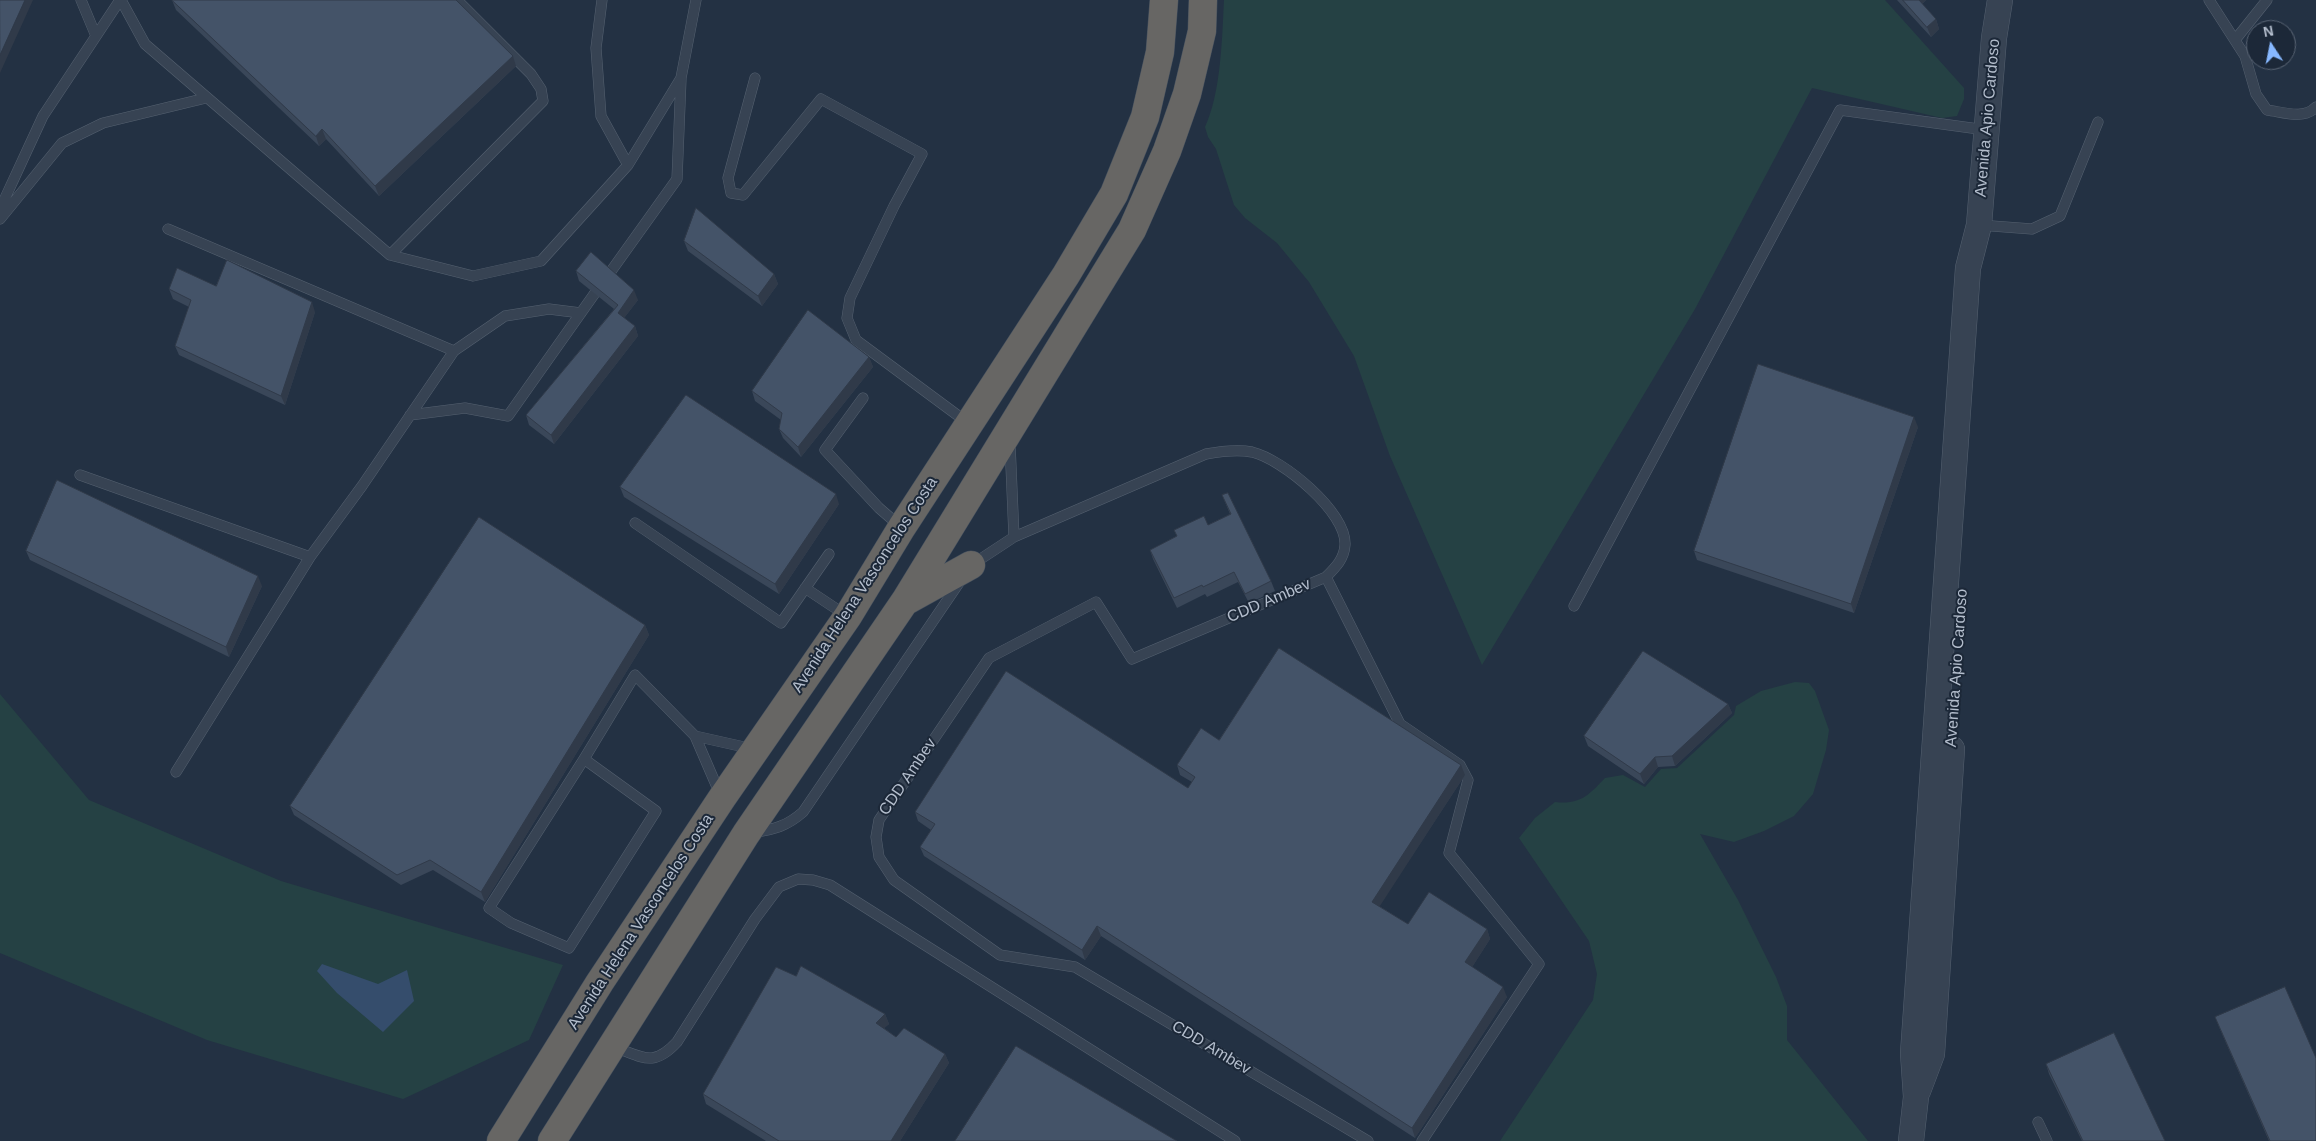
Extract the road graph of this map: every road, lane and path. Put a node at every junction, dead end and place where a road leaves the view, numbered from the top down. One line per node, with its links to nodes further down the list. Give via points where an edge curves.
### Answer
1 (82, 0): 11 (lane)
2 (120, 0): 11 (lane); 15 (lane, via 145,44)
3 (457, 0): 24 (lane, via 531,74 541,89 542,101)
4 (602, 0): 19 (lane, via 596,48 601,116)
5 (696, 0): 13 (lane)
6 (1164, 0): 31 (highway, Avenida Helena Vasconcelos Costa, via 1160,52 1145,117 1114,194)
7 (1202, 0): 32 (highway, via 1202,31 1187,94 1167,151 1132,230)
8 (2000, 0): 18 (street, Avenida Apio Cardoso)
9 (2209, 0): 12 (lane)
10 (2267, 0): 12 (lane)
11 (96, 36): 20 (lane, via 43,116)
12 (2235, 40): 16 (lane, via 2245,56 2256,94 2267,110 2302,115)
13 (681, 78): 19 (lane); 25 (lane, via 677,179)
14 (755, 78): 31 (lane, via 728,178 731,193 743,195 821,99 922,154 850,298 848,318 856,340)
15 (206, 98): 21 (lane, via 103,123 62,143); 24 (lane)
16 (2316, 107)
17 (2098, 122): 23 (lane, via 2060,216 2032,229)
18 (1987, 130): 23 (street, Avenida Apio Cardoso); 43 (lane, via 1840,110)
19 (628, 165): 24 (lane, via 541,261 473,276)
20 (0, 210)
21 (0, 219)
22 (168, 229): 28 (lane)
23 (1978, 231): 58 (street, Avenida Apio Cardoso, via 1984,264 1932,1054 1916,1098)
24 (390, 255)
25 (609, 274)
26 (595, 294): 27 (lane)
27 (581, 313): 28 (lane, via 549,309 505,316); 30 (lane, via 508,416 465,408)
28 (454, 351): 30 (lane)
29 (863, 398): 35 (lane, via 825,450)
30 (410, 415): 38 (lane)
31 (971, 425): 35 (highway, Avenida Helena Vasconcelos Costa)
32 (1010, 427): 36 (lane); 42 (highway)
33 (80, 476): 38 (lane)
34 (635, 523): 41 (lane, via 782,623)
35 (902, 528): 44 (highway, Avenida Helena Vasconcelos Costa)
36 (1014, 537): 39 (lane, CDD Ambev); 40 (lane, CDD Ambev, via 1206,454 1228,450 1251,452 1288,469 1330,510 1342,527 1345,545 1340,563)
37 (828, 554): 41 (lane)
38 (310, 558): 48 (lane)
39 (971, 565): 42 (highway); 50 (lane, via 804,812 792,823 779,828)
40 (1326, 577): 56 (lane, CDD Ambev, via 1132,659 1096,602 989,658 879,820 876,837 879,857 894,880 1000,955 1075,967); 57 (lane, CDD Ambev, via 1400,724 1460,765 1468,780 1449,853 1539,964)
41 (805, 588): 44 (lane)
42 (905, 601): 50 (highway)
43 (1574, 606)
44 (848, 616): 46 (highway, Avenida Helena Vasconcelos Costa)
45 (695, 736): 46 (lane); 47 (lane, via 635,675); 49 (lane)
46 (755, 750): 49 (highway, Avenida Helena Vasconcelos Costa)
47 (584, 759): 47 (lane, via 489,908 511,923 569,948 656,811)
48 (176, 772)
49 (722, 798): 54 (highway, Avenida Helena Vasconcelos Costa, via 600,982)
50 (746, 834): 51 (highway)
51 (612, 1046): 53 (highway); 55 (lane, via 649,1059 665,1054 676,1042 754,919 780,887 798,879 813,880 830,886)
52 (2038, 1122): 59 (lane)
53 (559, 1138)
54 (501, 1141)
55 (1235, 1141)
56 (1368, 1141)
57 (1422, 1141)
58 (1911, 1141)
59 (2047, 1141)

